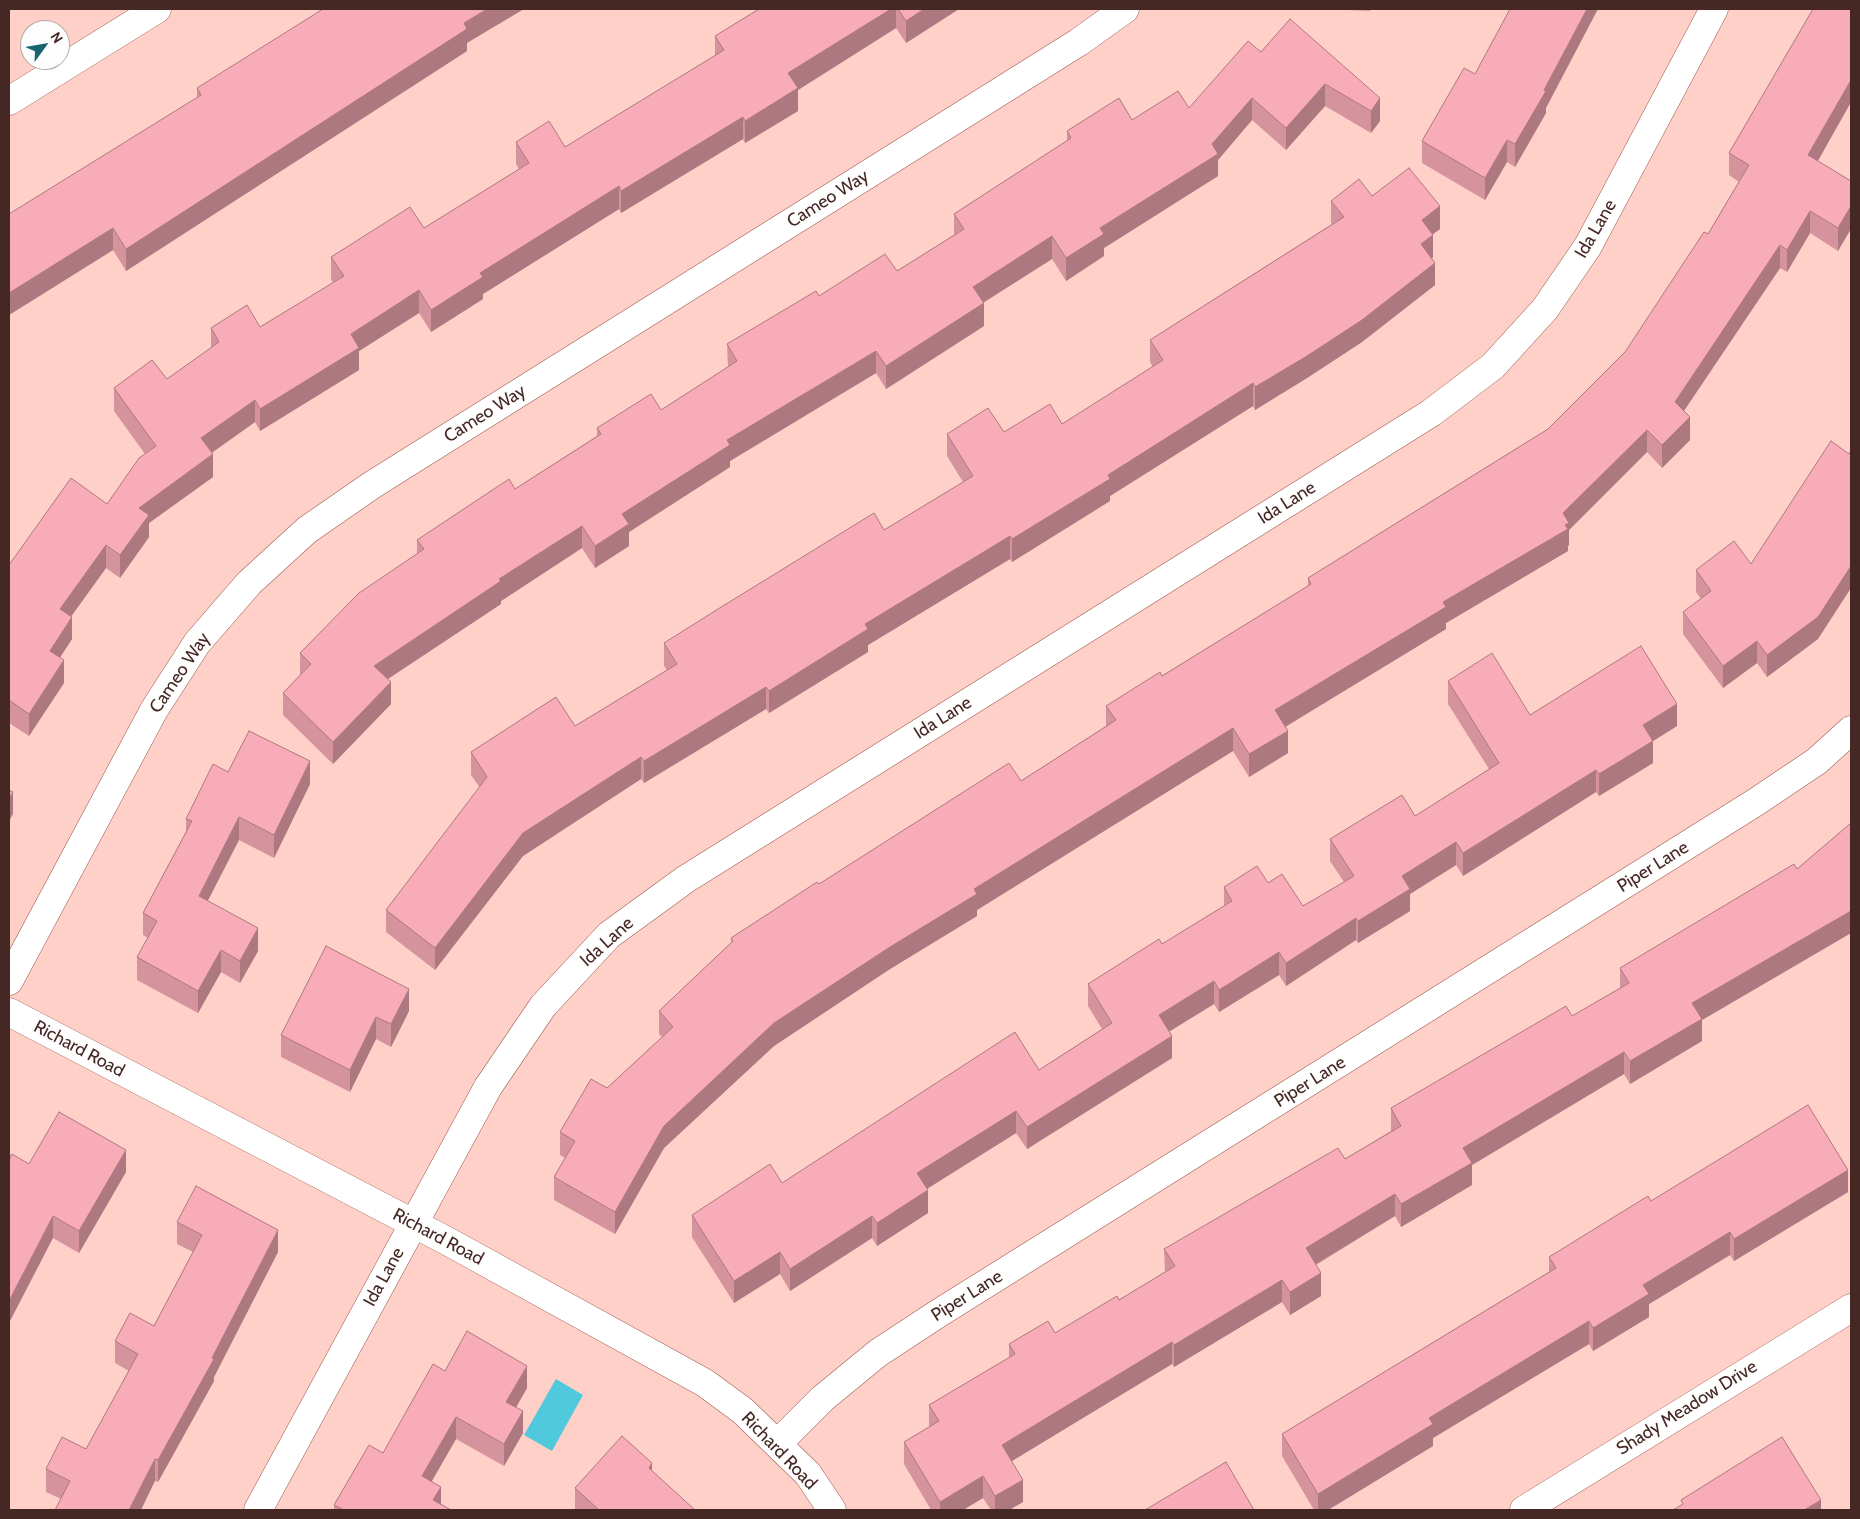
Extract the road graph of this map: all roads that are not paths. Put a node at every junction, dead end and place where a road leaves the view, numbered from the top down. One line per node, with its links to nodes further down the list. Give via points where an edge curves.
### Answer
1 (156, 9): 4 (street)
2 (1125, 9): 6 (street, Cameo Way, via 1079,42 372,485 307,530 249,583 197,643 154,710)
3 (1714, 9): 8 (street, Ida Lane, via 1588,246 1545,309 1493,366 1431,413 686,879 609,935 543,1006 488,1087)
4 (9, 101)
5 (1851, 730): 10 (street, Piper Lane, via 1817,761 1756,802 893,1343 822,1400)
6 (9, 981)
7 (9, 1012): 8 (street, Richard Road)
8 (414, 1224): 10 (street, Richard Road, via 705,1383 743,1411); 11 (street, Ida Lane)
9 (1851, 1308): 13 (street, Shady Meadow Drive)
10 (777, 1444): 12 (street, Richard Road, via 808,1474)
11 (258, 1510)
12 (832, 1510)
13 (1524, 1510)

